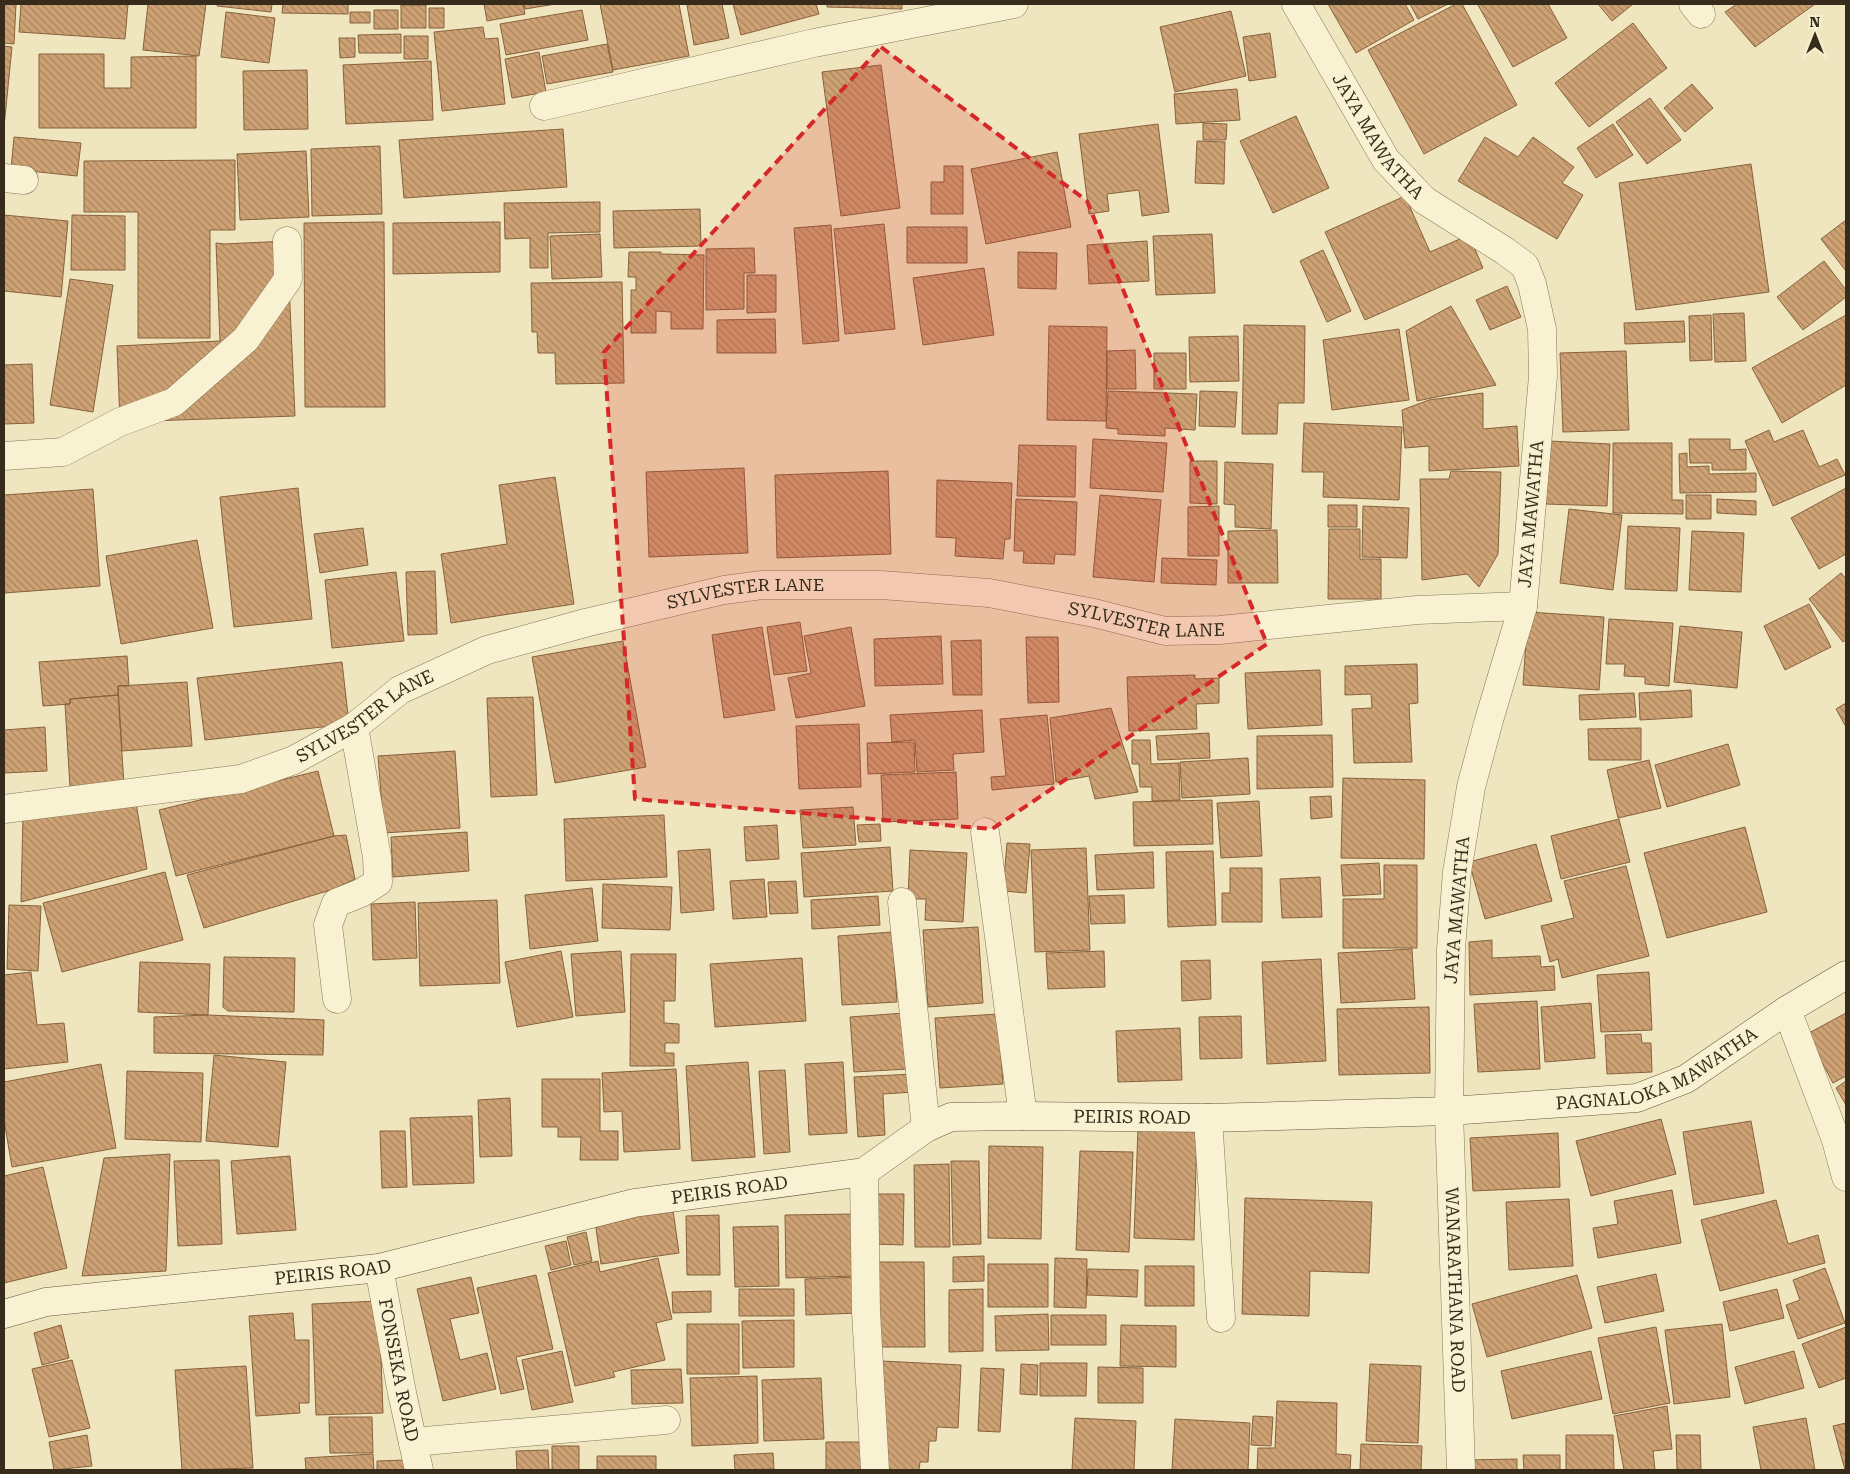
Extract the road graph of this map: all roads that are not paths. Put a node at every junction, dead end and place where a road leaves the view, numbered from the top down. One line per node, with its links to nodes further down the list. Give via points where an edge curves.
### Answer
1 (1014, 4): 3 (street, via 814,43)
2 (1296, 4): 6 (street, JAYA MAWATHA, via 1386,160 1424,200 1524,266 1532,284 1542,330 1542,376)
3 (544, 106)
4 (287, 241): 5 (street, via 288,279 246,339 174,402 120,422 62,452)
5 (4, 456)
6 (1523, 606): 7 (street, SYLVESTER LANE, via 1416,610 1220,630 1165,631 1094,613 988,593 881,585 762,585 724,590 487,650 400,690); 14 (street, JAYA MAWATHA, via 1470,787 1457,872 1451,949)
7 (354, 728): 8 (street, SYLVESTER LANE, via 294,760 241,779); 12 (street, via 377,857 378,882 336,903 328,925)
8 (4, 810)
9 (985, 832): 15 (street)
10 (902, 902): 17 (street)
11 (1846, 975): 13 (street, PAGNALOKA MAWATHA)
12 (337, 999)
13 (1787, 1010): 14 (street, PAGNALOKA MAWATHA, via 1686,1078 1637,1098); 18 (street)
14 (1449, 1111): 16 (street, PEIRIS ROAD); 28 (street, WANARATHANA ROAD)
15 (1023, 1116): 16 (street, PEIRIS ROAD); 17 (street, PEIRIS ROAD, via 951,1117)
16 (1208, 1118): 23 (street)
17 (926, 1128): 19 (street, PEIRIS ROAD)
18 (1841, 1142): 20 (street)
19 (864, 1172): 21 (street, PEIRIS ROAD, via 634,1203); 27 (street, via 866,1312)
20 (1846, 1177)
21 (379, 1268): 22 (street, PEIRIS ROAD, via 46,1302); 25 (street, FONSEKA ROAD)
22 (4, 1314)
23 (1221, 1318)
24 (666, 1420): 25 (street)
25 (413, 1442): 26 (street, FONSEKA ROAD)
26 (419, 1470)
27 (875, 1470)
28 (1461, 1470)

